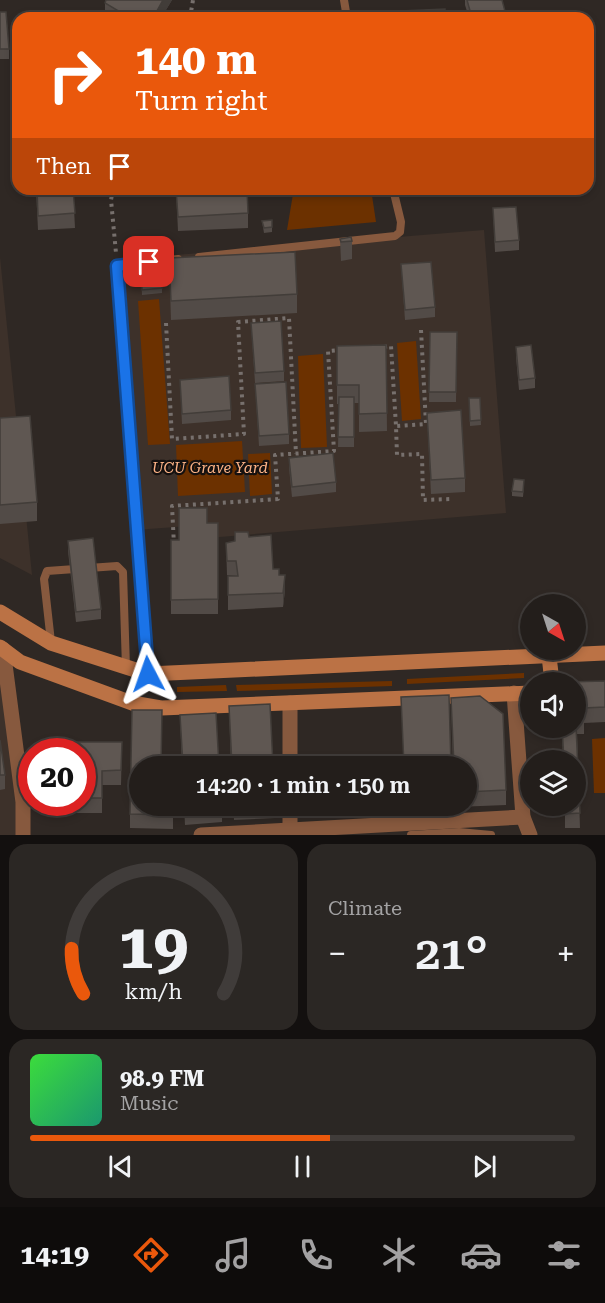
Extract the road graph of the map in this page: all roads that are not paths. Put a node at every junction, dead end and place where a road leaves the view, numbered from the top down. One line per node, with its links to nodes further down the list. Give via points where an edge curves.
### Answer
1 (395, 195): 9 (lane, via 402,222 395,236 117,266)
2 (0, 612): 3 (main road)
3 (51, 643): 8 (main road); 8 (lane, via 44,579 47,571 117,566 123,572)
4 (1, 648): 12 (main road, via 20,662 132,704 161,708); 17 (street, via 23,802)
5 (605, 653): 6 (main road)
6 (586, 654)
7 (520, 657): 9 (main road)
8 (126, 668): 9 (main road)
9 (148, 674)
10 (514, 693): 11 (main road); 12 (main road); 15 (street)
11 (520, 693)
12 (290, 703): 13 (street)
13 (290, 756)
14 (290, 816): 16 (street)
15 (523, 818): 16 (street); 21 (street)
16 (290, 829): 18 (street)
17 (23, 835)
18 (201, 835)
19 (411, 835): 20 (lane)
20 (491, 835)
21 (530, 835)

